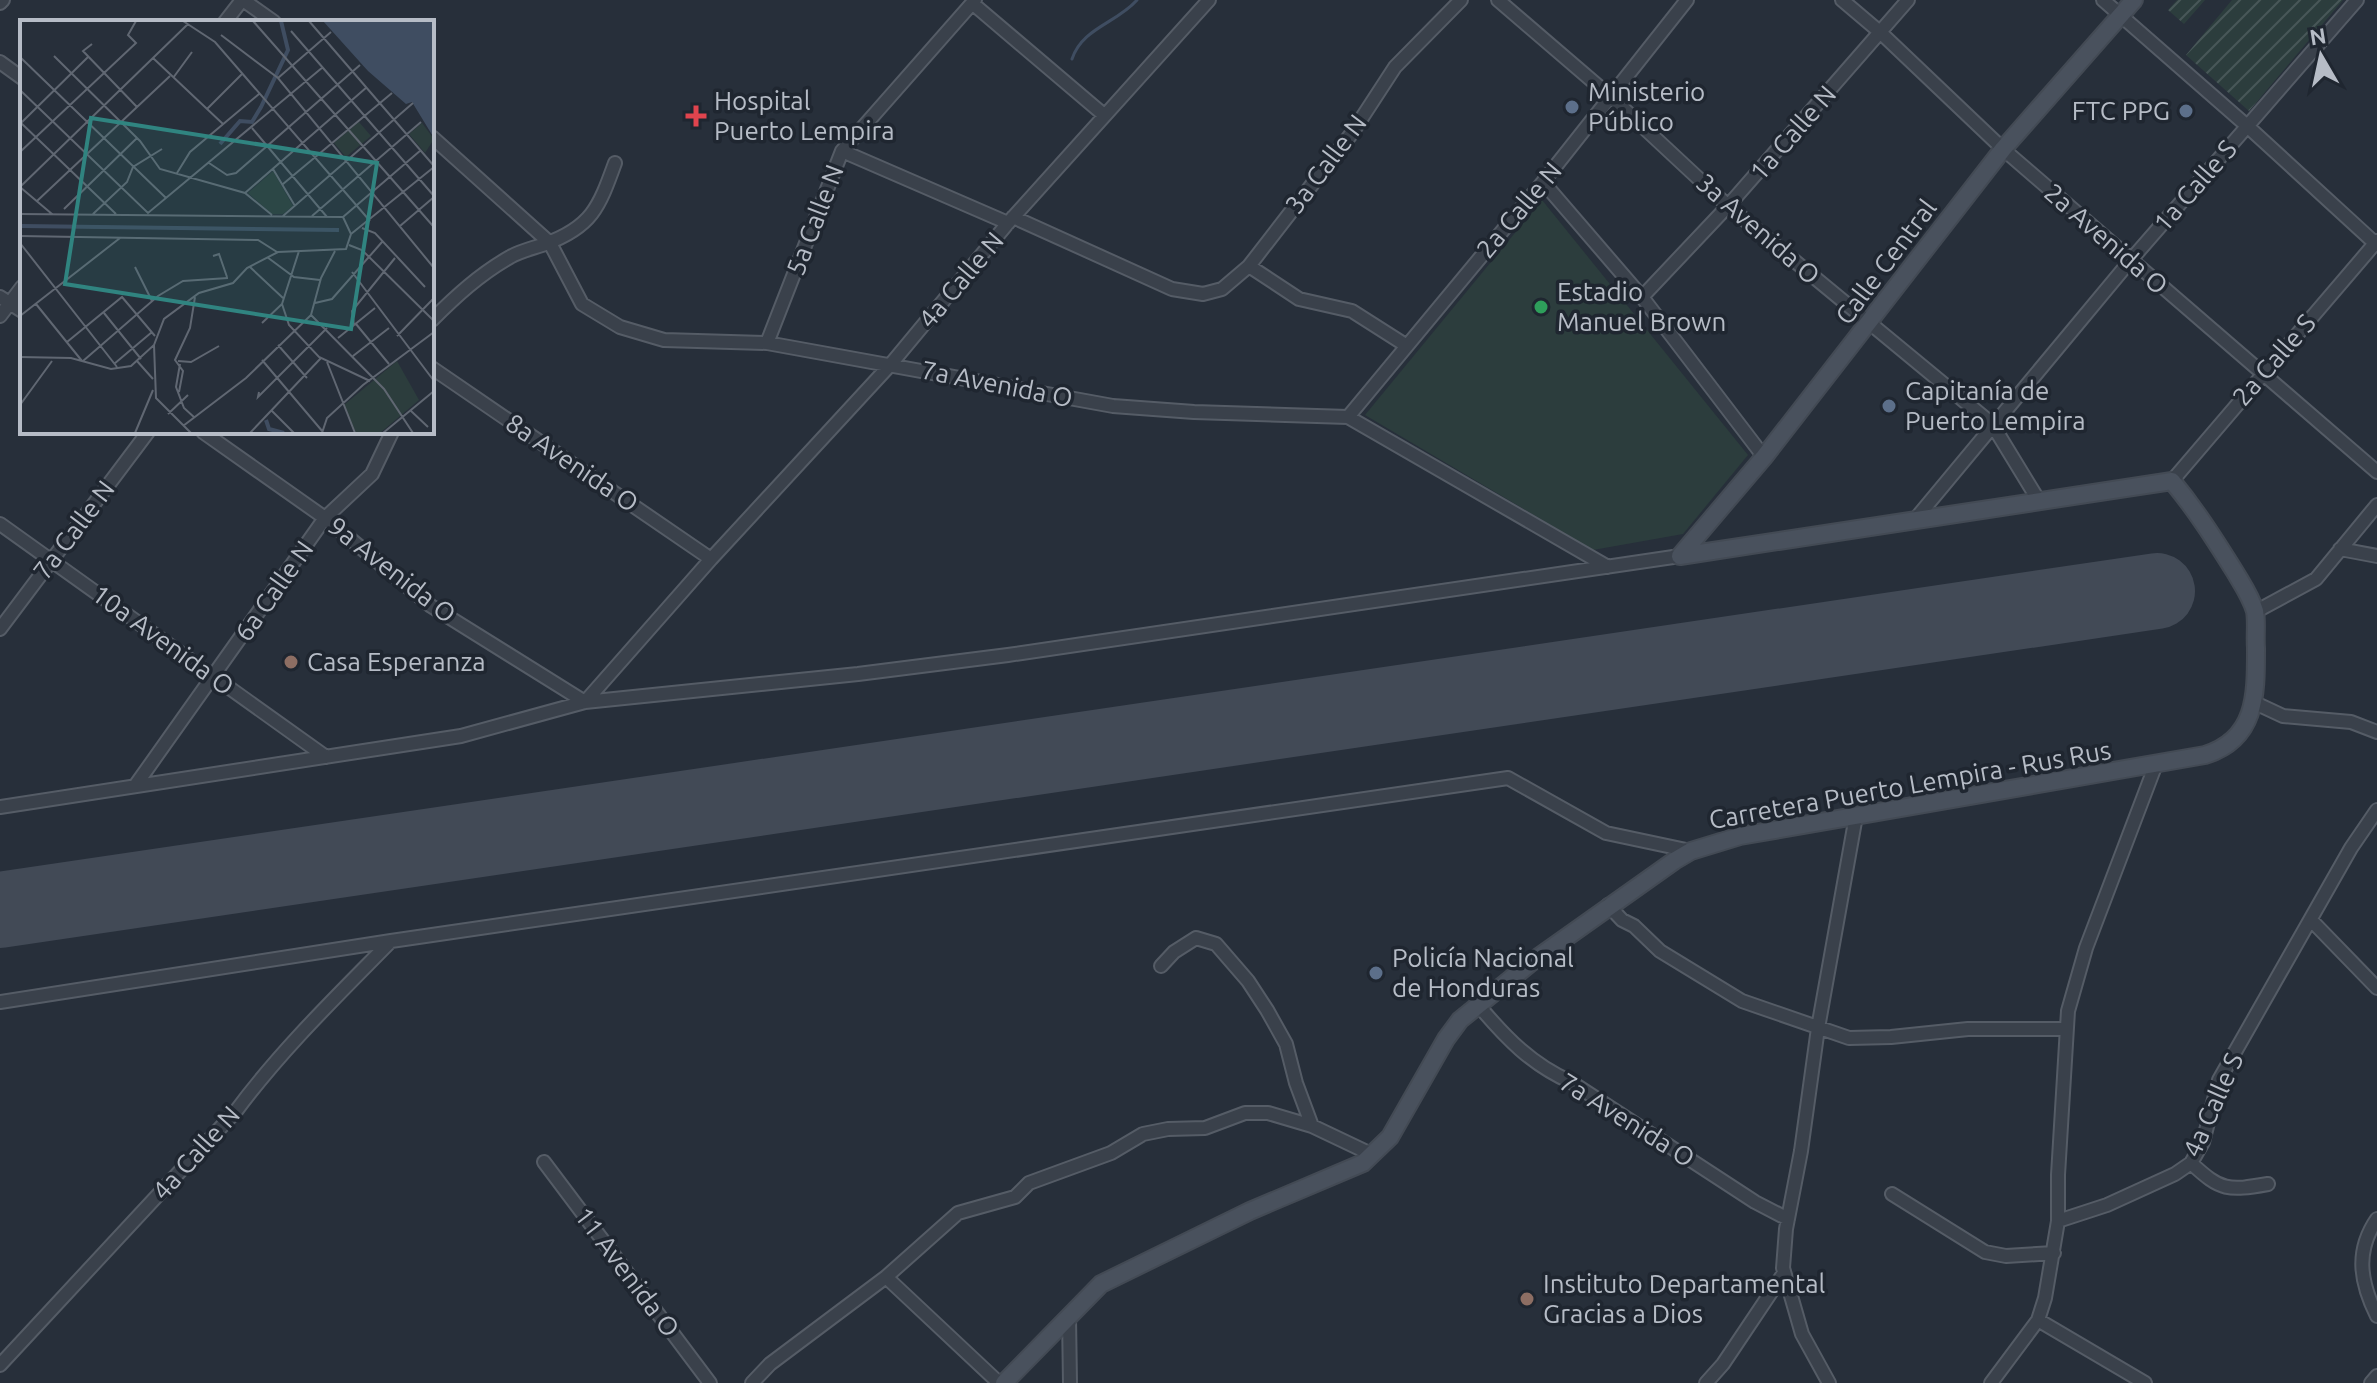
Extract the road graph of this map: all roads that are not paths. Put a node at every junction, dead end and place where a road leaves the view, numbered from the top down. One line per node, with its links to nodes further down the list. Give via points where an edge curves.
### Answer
1 (243, 0): 13 (street); 14 (street)
2 (1209, 0): 19 (street, 4a Calle N)
3 (1461, 0): 31 (street, 3a Calle N, via 1395,67 1352,133)
4 (1498, 0): 18 (street, 3a Avenida O)
5 (1687, 0): 18 (street, 2a Calle N)
6 (1842, 0): 15 (street, 2a Avenida O)
7 (1908, 0): 15 (street, 1a Calle N)
8 (2103, 0): 12 (street)
9 (2134, 0): 12 (street, Calle Central)
10 (2357, 0): 20 (street, 1a Calle S)
11 (973, 2): 19 (street); 23 (street, 5a Calle N)
12 (2121, 16): 20 (street); 22 (street, Calle Central)
13 (227, 20)
14 (271, 20)
15 (1881, 33): 22 (street, 2a Avenida O); 26 (street, 1a Calle N)
16 (0, 62): 17 (street)
17 (20, 77)
18 (1611, 97): 25 (street, 2a Calle N); 26 (street, 3a Avenida O)
19 (1104, 115): 27 (street, 4a Calle N)
20 (2246, 125): 29 (street); 30 (street, 1a Calle S)
21 (434, 139): 28 (street, 7a Avenida O)
22 (2003, 149): 30 (street, 2a Avenida O); 36 (street, Calle Central)
23 (842, 151): 27 (street, 3a Calle N); 37 (street, 5a Calle N)
24 (615, 163): 28 (street, via 599,208)
25 (1543, 182): 32 (street); 38 (street, 2a Calle N)
26 (1728, 206): 32 (street, 1a Calle N); 36 (street, 3a Avenida O)
27 (1010, 220): 31 (street, 3a Calle N, via 1172,289 1213,292); 39 (street, 4a Calle N)
28 (550, 243): 35 (street, via 512,255 464,288); 37 (street, 7a Avenida O, via 582,304 620,327 664,340)
29 (2376, 243): 41 (street, 2a Calle S)
30 (2130, 261): 41 (street, 2a Avenida O); 43 (street, 1a Calle S)
31 (1249, 266): 38 (street, via 1299,299 1352,311)
32 (1642, 297): 47 (street)
33 (5, 300): 34 (street)
34 (0, 316)
35 (434, 318)
36 (1870, 324): 43 (street, 3a Avenida O); 47 (street, Calle Central)
37 (767, 343): 39 (street, 7a Avenida O)
38 (1407, 346): 42 (street, 2a Calle N)
39 (891, 364): 42 (street, 7a Avenida O, via 1113,406); 59 (street, 4a Calle N)
40 (434, 369): 59 (street, 8a Avenida O)
41 (2262, 372): 48 (street, 2a Avenida O); 49 (street, 2a Calle S)
42 (1348, 417): 60 (street, 7a Avenida O)
43 (1992, 424): 50 (street, 3a Avenida O); 53 (street, 1a Calle S)
44 (146, 434): 58 (street, 7a Calle N)
45 (206, 434): 52 (street, 9a Avenida O)
46 (391, 434): 52 (street, 6a Calle N, via 372,474)
47 (1764, 457): 56 (street, Calle Central)
48 (2377, 472)
49 (2172, 481): 50 (street); 61 (street, Carretera Puerto Lempira - Rus Rus, via 2205,521)
50 (2039, 501): 53 (street)
51 (2377, 505): 55 (street)
52 (325, 518): 63 (street, 6a Calle N); 64 (street, 9a Avenida O, via 431,606)
53 (1913, 522): 56 (street)
54 (0, 524): 58 (street, 10a Avenida O)
55 (2340, 549): 57 (street); 61 (street, via 2316,579)
56 (1680, 556): 60 (street)
57 (2377, 556)
58 (50, 559): 62 (street, 7a Calle N); 63 (street, 10a Avenida O)
59 (711, 559): 64 (street, 4a Calle N)
60 (1608, 567): 64 (street, via 1008,655)
61 (2255, 612): 65 (street, Carretera Puerto Lempira - Rus Rus)
62 (0, 629)
63 (214, 677): 67 (street, 10a Avenida O); 69 (street, 6a Calle N)
64 (585, 702): 67 (street, via 461,736)
65 (2253, 702): 66 (street, via 2283,716 2351,722); 68 (street, Carretera Puerto Lempira - Rus Rus, via 2241,733 2224,747)
66 (2377, 732)
67 (326, 757): 69 (street)
68 (2156, 764): 72 (street, Carretera Puerto Lempira - Rus Rus); 82 (street, via 2086,948)
69 (135, 786): 70 (street)
70 (0, 807)
71 (2377, 810): 75 (street, 4a Calle S)
72 (1856, 816): 73 (street, Carretera Puerto Lempira - Rus Rus, via 1740,836); 81 (street)
73 (1691, 851): 74 (street, Carretera Puerto Lempira - Rus Rus); 76 (street, via 1606,833 1508,778)
74 (1608, 905): 80 (street, Carretera Puerto Lempira - Rus Rus); 81 (street, via 1660,951 1742,1001)
75 (2311, 920): 78 (street); 86 (street, 4a Calle S, via 2219,1080 2203,1142)
76 (391, 941): 79 (street); 98 (street, 4a Calle N, via 295,1039 227,1121)
77 (1161, 966): 83 (street, via 1196,938 1216,944 1248,981 1286,1044)
78 (2377, 988)
79 (0, 1002)
80 (1479, 1006): 84 (street, Carretera Puerto Lempira - Rus Rus, via 1446,1039 1390,1137); 89 (street, 7a Avenida O, via 1509,1042 1547,1072)
81 (1818, 1028): 82 (street, via 1849,1038 1968,1029); 89 (street)
82 (2066, 1029): 91 (street)
83 (1312, 1126): 84 (street); 94 (street, via 1268,1113 1245,1113 1205,1128 1143,1134 1111,1153 1029,1183 1015,1197 958,1213)
84 (1373, 1155): 96 (street, Carretera Puerto Lempira - Rus Rus, via 1131,1268 1101,1284)
85 (544, 1162): 100 (street, 11 Avenida O)
86 (2191, 1163): 87 (street, via 2210,1181 2235,1190); 91 (street, 4a Calle S, via 2107,1205)
87 (2268, 1184)
88 (1892, 1194): 92 (street, via 1985,1252)
89 (1788, 1219): 93 (street)
90 (2377, 1219): 95 (street, via 2361,1251 2364,1281)
91 (2058, 1221): 92 (street)
92 (2054, 1253): 97 (street)
93 (1784, 1273): 104 (street); 105 (street, via 1802,1334)
94 (886, 1277): 101 (street); 102 (street)
95 (2377, 1316)
96 (1069, 1317): 102 (street, Carretera Puerto Lempira - Rus Rus); 103 (street)
97 (2038, 1320): 106 (street); 107 (street)
98 (0, 1365)
99 (2377, 1376): 108 (street)
100 (710, 1383)
101 (752, 1383)
102 (1002, 1383)
103 (1070, 1383)
104 (1706, 1383)
105 (1829, 1383)
106 (1991, 1383)
107 (2145, 1383)
108 (2371, 1383)

